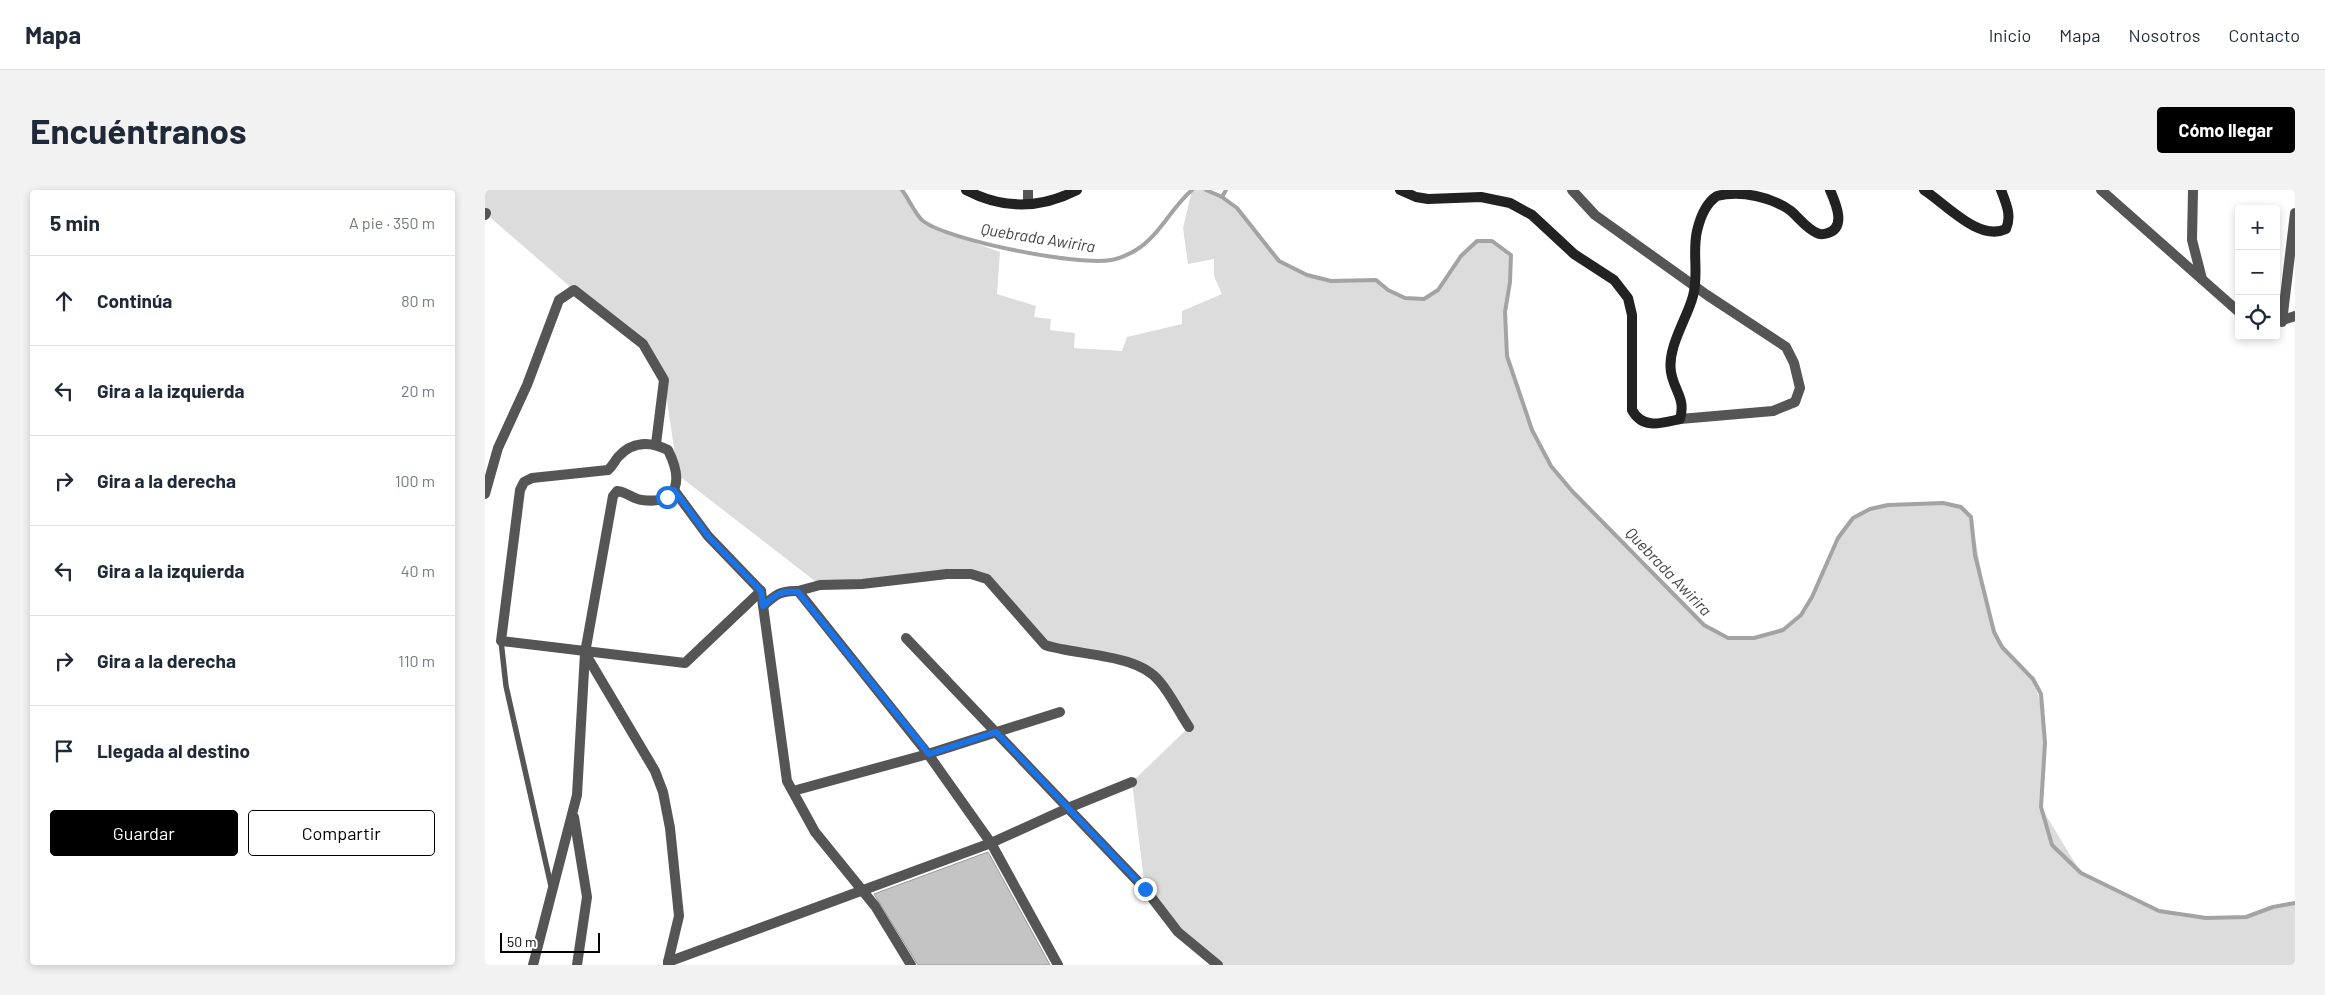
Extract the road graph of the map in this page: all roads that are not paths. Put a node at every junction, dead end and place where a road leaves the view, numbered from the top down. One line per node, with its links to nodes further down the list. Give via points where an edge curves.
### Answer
1 (966, 190): 11 (street, via 1004,205)
2 (1028, 190): 11 (street)
3 (1077, 190): 11 (street, via 1057,200)
4 (1400, 190): 19 (street, via 1428,199 1481,197 1510,203 1532,215 1575,254 1614,280 1628,298 1632,315 1632,410 1645,423)
5 (1572, 190): 14 (street, via 1595,216)
6 (1830, 190): 14 (street, via 1839,214 1836,228 1826,234 1818,234 1764,195 1738,190 1717,196 1708,204 1697,232)
7 (1924, 190): 8 (street, via 1979,229 1993,233 2006,229 2009,223)
8 (2001, 190)
9 (2101, 190): 13 (street)
10 (2193, 190): 13 (street, via 2193,240)
11 (1029, 204)
12 (2295, 213): 16 (street)
13 (2202, 279): 15 (street)
14 (1694, 286): 19 (street, via 1671,356 1671,372 1683,407); 19 (street, via 1786,347 1794,363 1799,388 1795,402 1773,411)
15 (2235, 308)
16 (2280, 315)
17 (2295, 316): 18 (street)
18 (2280, 322)
19 (1680, 419)
20 (656, 444): 21 (street, via 668,450 674,463 678,475); 22 (street, via 664,380 643,344 574,290 559,300 527,385 498,448); 27 (street, via 641,443 630,447 608,470 532,478 524,482 520,490)
21 (674, 490): 23 (street, via 708,536); 28 (street, via 658,501 639,500 626,492 617,491 613,496)
22 (485, 494)
23 (761, 591): 25 (street); 28 (street, via 685,663)
24 (798, 592): 25 (street, via 777,593); 30 (street, via 820,585 862,584 947,574 971,574 987,579 1045,645 1110,656 1144,669 1159,680); 32 (street)
25 (763, 606): 34 (street, via 787,781)
26 (906, 638): 31 (street)
27 (501, 641): 28 (street); 38 (lane, via 506,686)
28 (585, 653): 36 (street, via 577,795); 40 (street, via 655,771 663,792 671,828 679,916)
29 (1060, 712): 31 (street)
30 (1189, 727)
31 (996, 732): 32 (street); 35 (street)
32 (929, 754): 34 (street); 37 (street)
33 (1132, 782): 35 (street)
34 (793, 791): 39 (street, via 815,832)
35 (1068, 808): 37 (street); 45 (street, via 1145,889 1178,932)
36 (573, 811): 38 (street); 42 (street, via 587,896)
37 (991, 844): 39 (street); 44 (street)
38 (553, 890): 41 (street)
39 (863, 891): 40 (street); 43 (street)
40 (668, 963)
41 (533, 965)
42 (577, 965)
43 (911, 965)
44 (1059, 965)
45 (1218, 965)

